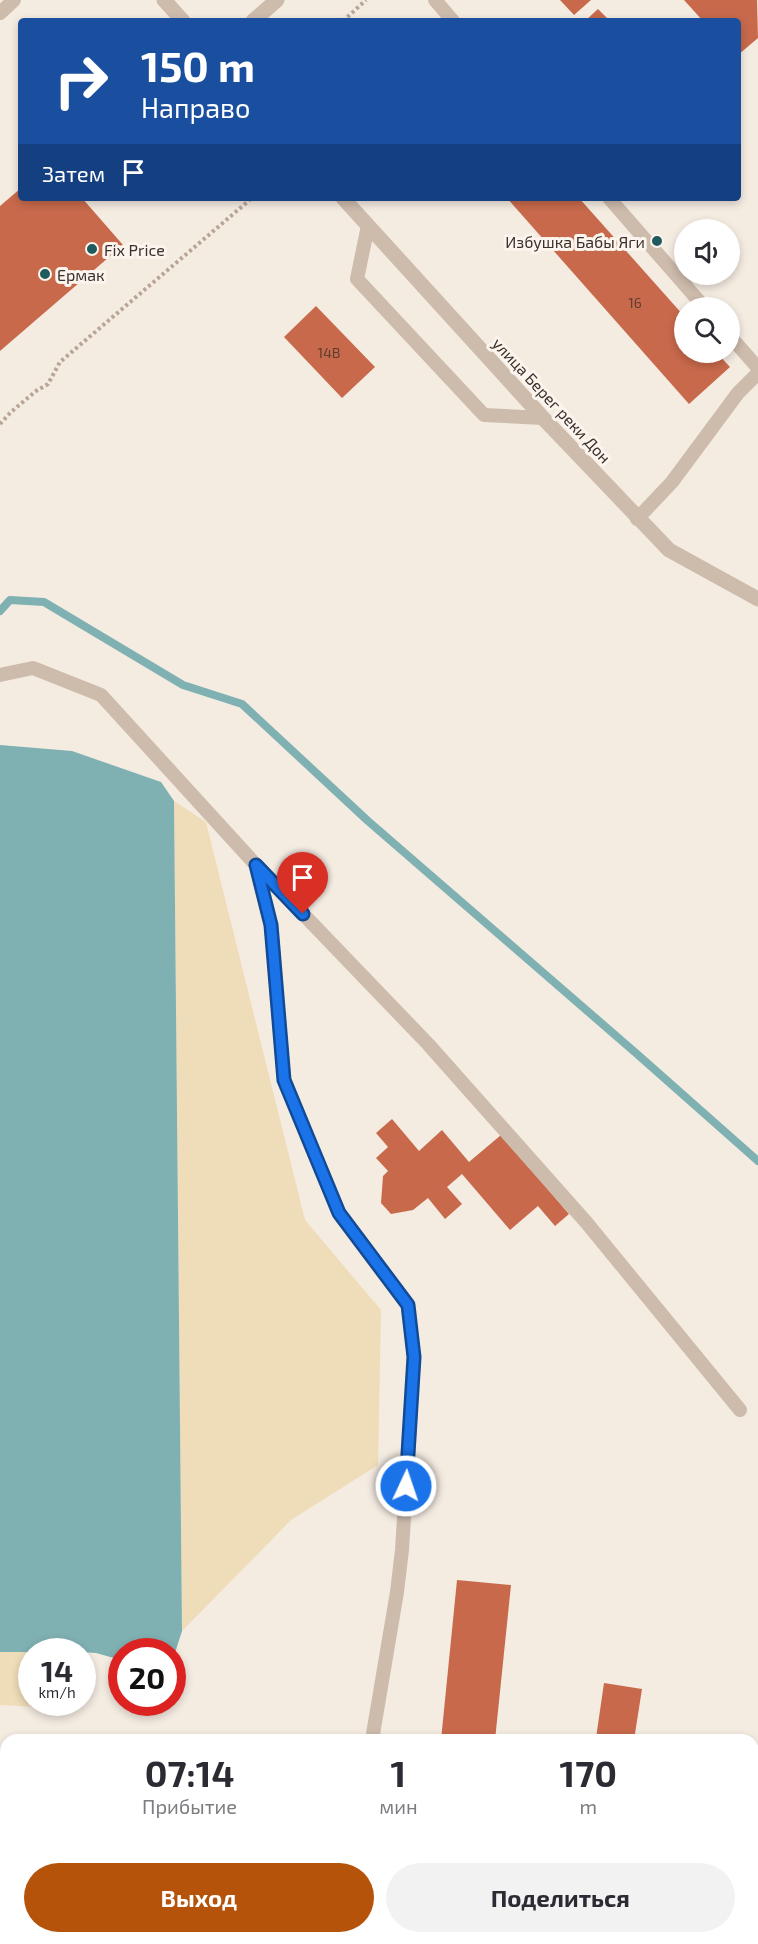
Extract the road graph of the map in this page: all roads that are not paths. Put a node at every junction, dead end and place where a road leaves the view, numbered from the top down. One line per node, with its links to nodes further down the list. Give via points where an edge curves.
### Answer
1 (14, 0): 5 (lane)
2 (164, 0): 6 (street)
3 (277, 0): 7 (street)
4 (435, 0): 8 (lane)
5 (0, 13)
6 (180, 18)
7 (256, 18)
8 (450, 18)
9 (345, 201): 11 (street, улица Берег реки Дон)
10 (612, 201): 12 (lane)
11 (368, 226): 15 (street, улица Берег реки Дон); 15 (lane, via 357,279 484,415)
12 (695, 297)
13 (740, 348): 14 (lane)
14 (758, 370): 16 (lane, via 672,482)
15 (543, 418): 16 (street, улица Берег реки Дон)
16 (637, 519): 17 (street, улица Берег реки Дон, via 669,550)
17 (758, 599)
18 (0, 675): 19 (lane, via 33,668 101,695)
19 (256, 865): 20 (lane, via 436,1053 586,1222); 21 (lane, via 271,925 284,1080 339,1213 408,1305 414,1357 402,1550)
20 (740, 1410)
21 (373, 1734)

